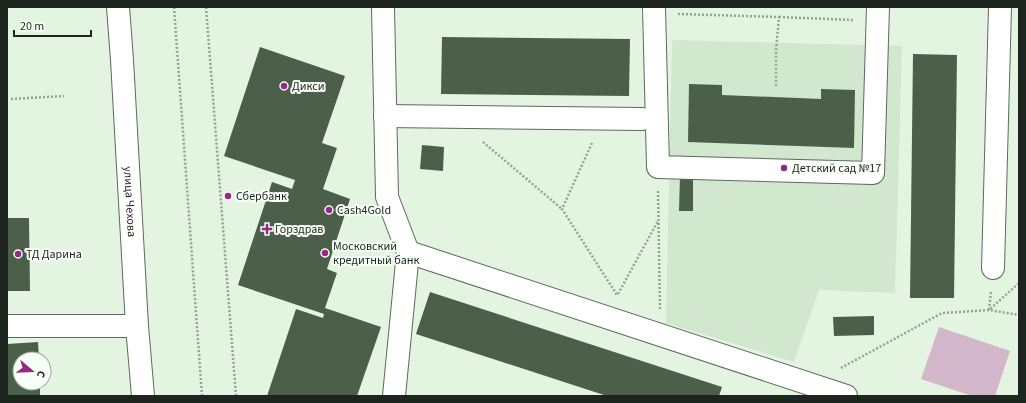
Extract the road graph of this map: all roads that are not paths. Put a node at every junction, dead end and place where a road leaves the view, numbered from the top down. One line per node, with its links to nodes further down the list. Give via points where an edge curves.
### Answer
1 (118, 7): 11 (street, улица Чехова)
2 (383, 7): 6 (street)
3 (1000, 7): 9 (street)
4 (654, 10): 5 (street, via 658,167 873,173)
5 (878, 14)
6 (385, 116): 7 (street); 8 (street, via 387,197)
7 (642, 119)
8 (408, 252): 12 (street, via 661,335); 14 (street)
9 (993, 268)
10 (7, 326): 11 (street, via 65,334)
11 (137, 326): 13 (street, улица Чехова)
12 (799, 386): 15 (street)
13 (143, 396)
14 (394, 396)
15 (846, 396)

